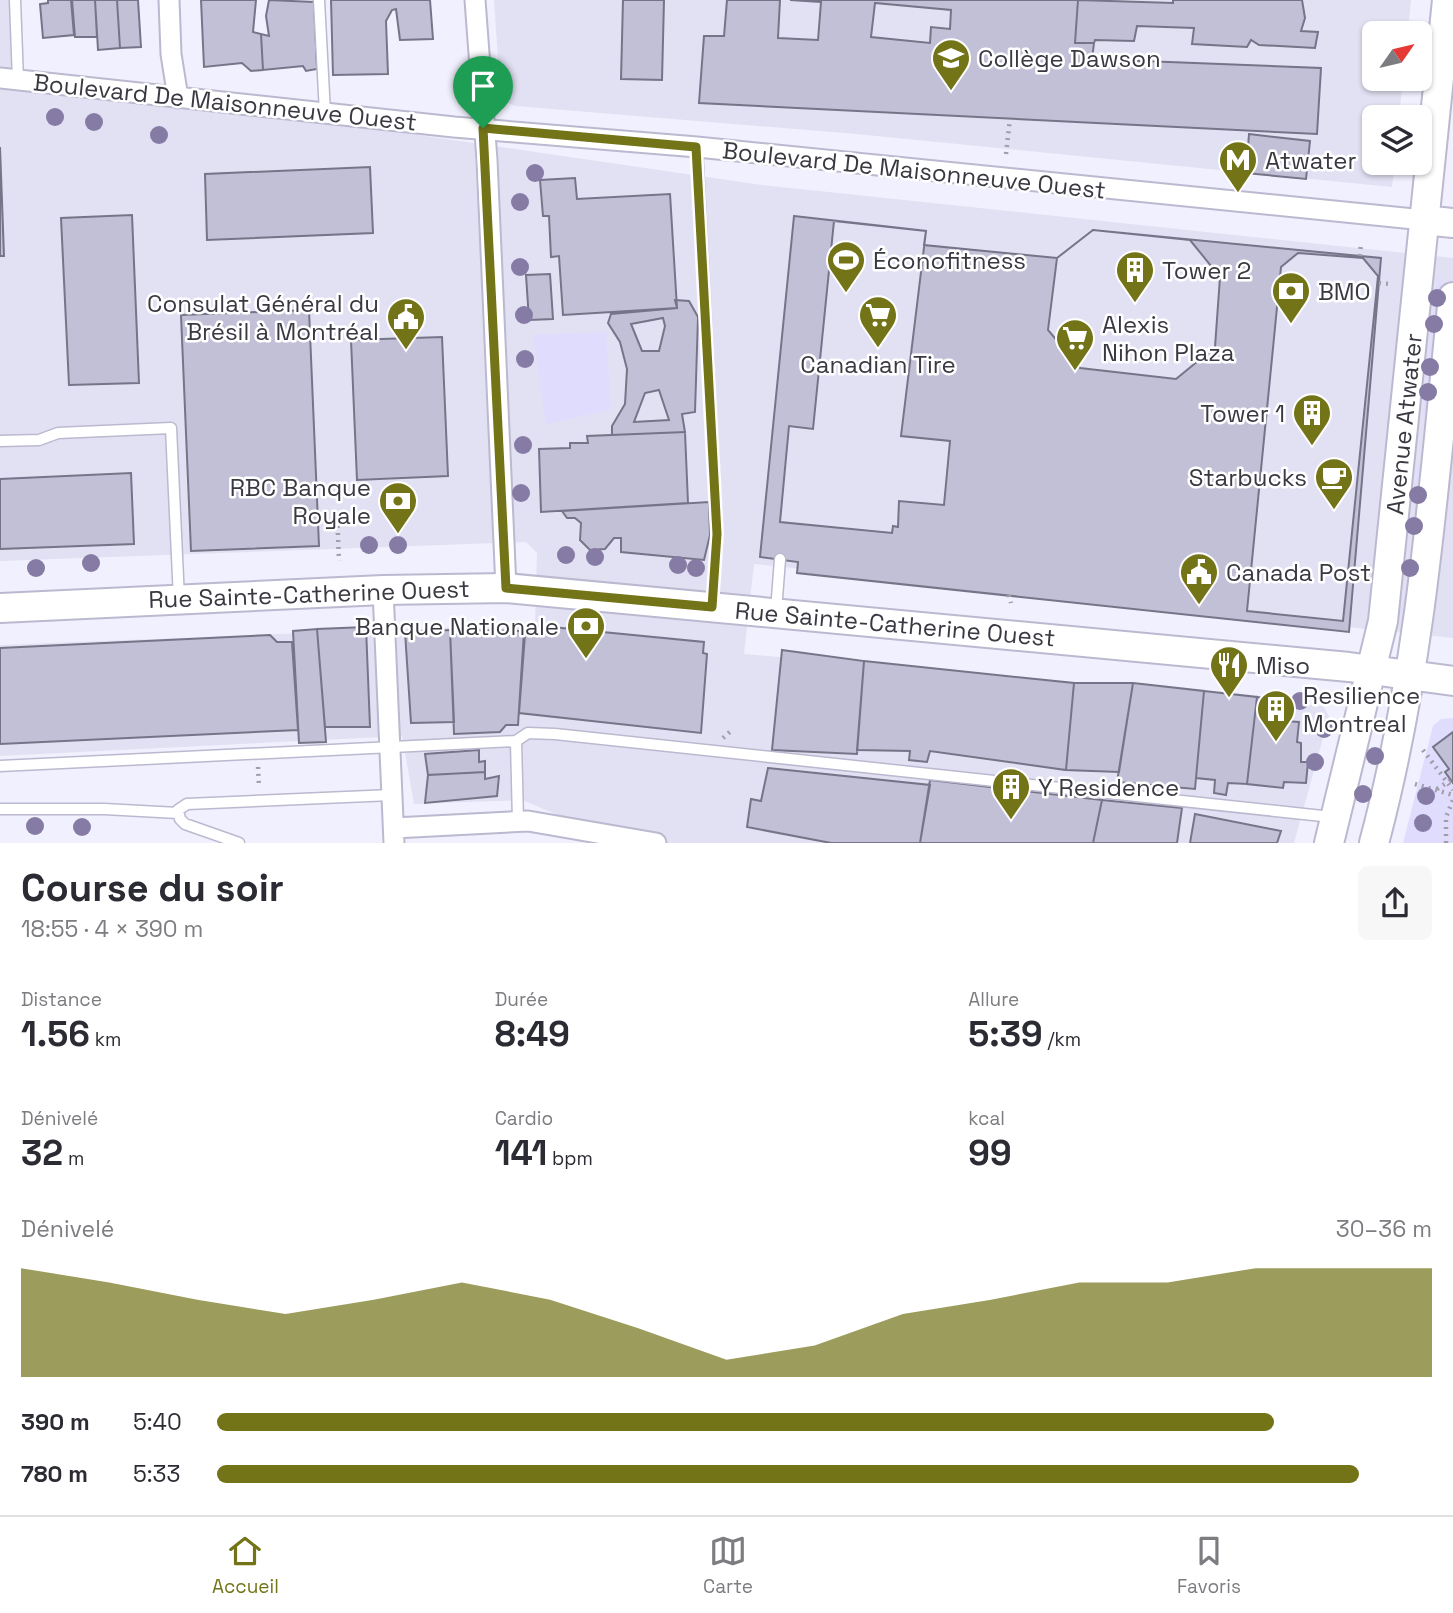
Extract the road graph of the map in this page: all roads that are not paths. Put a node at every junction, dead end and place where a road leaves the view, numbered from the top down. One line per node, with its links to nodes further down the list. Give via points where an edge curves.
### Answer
1 (15, 0): 6 (lane)
2 (169, 0): 7 (street)
3 (320, 0): 8 (lane)
4 (475, 0): 9 (street)
5 (1447, 0): 11 (street, Avenue Atwater)
6 (9, 79): 7 (street, Boulevard De Maisonneuve Ouest)
7 (178, 98): 8 (street, Boulevard De Maisonneuve Ouest)
8 (325, 114): 9 (street, Boulevard De Maisonneuve Ouest)
9 (483, 128): 10 (street, Boulevard De Maisonneuve Ouest); 16 (street)
10 (696, 147): 11 (street, Boulevard De Maisonneuve Ouest); 19 (lane, via 717,534)
11 (1424, 220): 12 (street, Boulevard De Maisonneuve Ouest); 22 (street, Avenue Atwater, via 1385,607)
12 (1453, 223)
13 (1453, 297): 23 (street, Avenue Atwater)
14 (0, 442): 18 (lane, via 39,440 58,433 172,428)
15 (780, 559): 21 (lane)
16 (506, 588): 17 (street, Rue Sainte-Catherine Ouest); 19 (street, Rue Sainte-Catherine Ouest)
17 (383, 590): 18 (street, Rue Sainte-Catherine Ouest); 26 (street)
18 (179, 599): 20 (street, Rue Sainte-Catherine Ouest)
19 (712, 607): 21 (street, Rue Sainte-Catherine Ouest)
20 (0, 608)
21 (776, 613): 22 (street, Rue Sainte-Catherine Ouest)
22 (1373, 669): 23 (street, Rue Sainte-Catherine Ouest); 32 (street, Avenue Atwater)
23 (1412, 675): 24 (street, Rue Sainte-Catherine Ouest); 36 (street, Avenue Atwater)
24 (1453, 681)
25 (516, 741): 26 (lane); 31 (lane); 32 (lane, via 528,733 555,734)
26 (389, 748): 27 (lane); 28 (street)
27 (0, 766)
28 (392, 795): 30 (lane, via 187,804); 33 (street)
29 (0, 809): 30 (lane)
30 (178, 813): 34 (lane, via 185,824)
31 (518, 821): 33 (street); 35 (street)
32 (1332, 830)
33 (394, 835)
34 (239, 843)
35 (656, 843)
36 (1374, 843)

